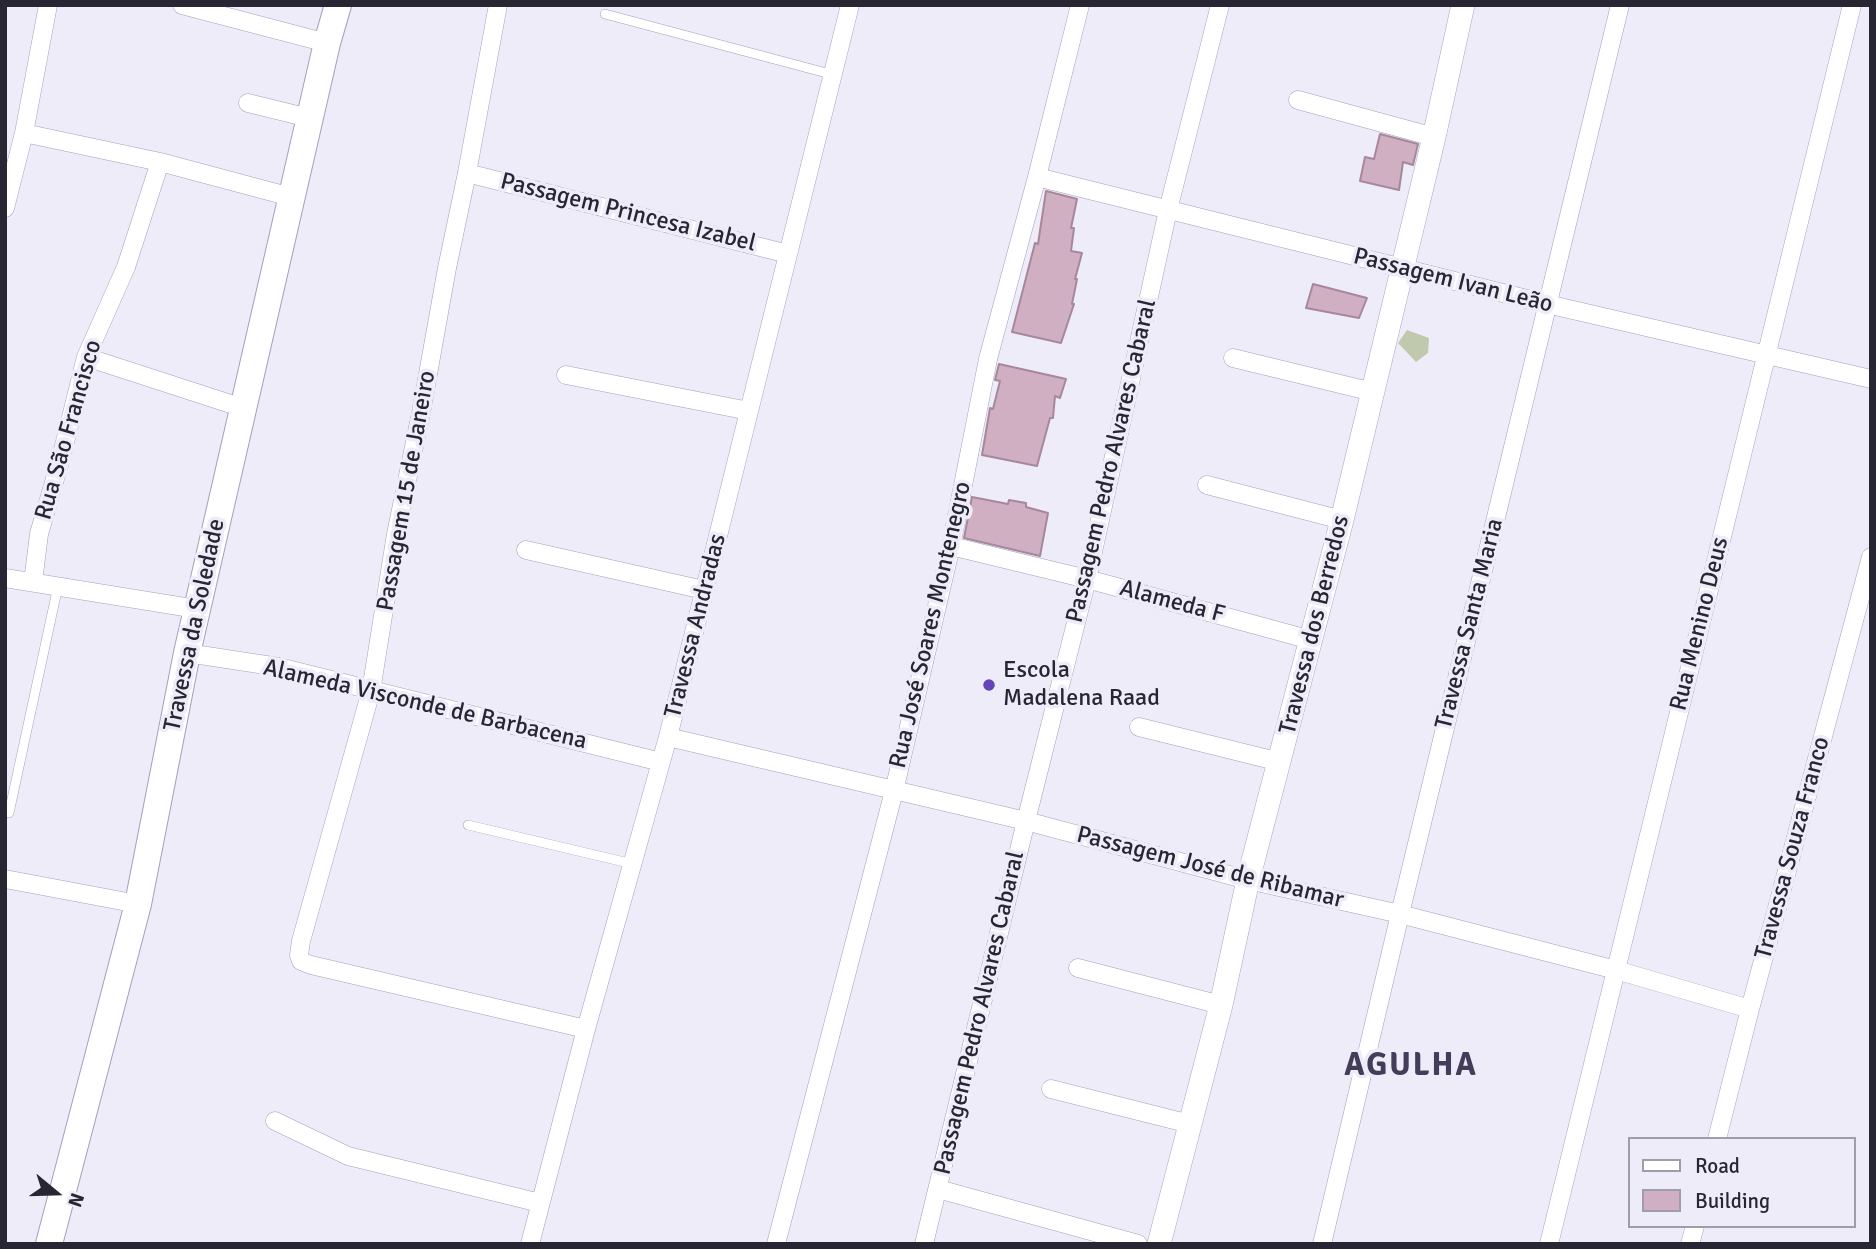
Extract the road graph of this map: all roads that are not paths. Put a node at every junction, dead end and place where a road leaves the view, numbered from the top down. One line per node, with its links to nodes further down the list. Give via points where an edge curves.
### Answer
1 (48, 5): 17 (street)
2 (182, 5): 12 (street)
3 (338, 5): 12 (main road, Travessa da Soledade)
4 (498, 5): 20 (street, Passagem 15 de Janeiro)
5 (850, 5): 13 (street, Travessa Andradas)
6 (1080, 5): 21 (street, Rua José Soares Montenegro)
7 (1220, 5): 24 (street, Passagem Pedro Alvares Cabaral)
8 (1463, 5): 18 (street, Travessa dos Berredos)
9 (1620, 5): 27 (street, Travessa Santa Maria)
10 (1852, 5): 28 (street, Rua Menino Deus)
11 (605, 14): 13 (lane)
12 (327, 43): 16 (main road, Travessa da Soledade)
13 (834, 75): 25 (street, Travessa Andradas)
14 (1298, 100): 18 (street)
15 (248, 103): 16 (street)
16 (309, 118): 22 (main road, Travessa da Soledade)
17 (24, 133): 19 (street); 23 (street)
18 (1434, 137): 26 (street, Travessa dos Berredos)
19 (160, 162): 22 (street); 29 (street, Rua São Francisco, via 126,267)
20 (467, 173): 25 (street, Passagem Princesa Izabel); 50 (street, Passagem 15 de Janeiro, via 396,534)
21 (1037, 177): 24 (street, Passagem Ivan Leão); 38 (street, Rua José Soares Montenegro, via 988,359)
22 (291, 197): 34 (main road, Travessa da Soledade)
23 (5, 208)
24 (1168, 210): 26 (street, Passagem Ivan Leão); 42 (street, Passagem Pedro Alvares Cabaral)
25 (788, 254): 35 (street, Travessa Andradas)
26 (1402, 268): 27 (street, Passagem Ivan Leão); 33 (street, Travessa dos Berredos)
27 (1547, 304): 28 (street, Passagem Ivan Leão); 63 (street, Travessa Santa Maria)
28 (1766, 355): 32 (street, Passagem Ivan Leão); 65 (street, Rua Menino Deus)
29 (86, 357): 34 (street); 43 (street, Rua São Francisco, via 38,534)
30 (1233, 358): 33 (street)
31 (566, 374): 35 (street)
32 (1871, 379)
33 (1373, 392): 37 (street, Travessa dos Berredos)
34 (243, 408): 47 (main road, Travessa da Soledade)
35 (749, 411): 46 (street, Travessa Andradas)
36 (1207, 485): 37 (street)
37 (1342, 520): 48 (street, Travessa dos Berredos)
38 (951, 546): 42 (street, Alameda F); 55 (street, Rua José Soares Montenegro)
39 (526, 550): 46 (street)
40 (1871, 557): 45 (street, Travessa Souza Franco)
41 (5, 578): 43 (street)
42 (1087, 579): 48 (street, Alameda F); 57 (street, Passagem Pedro Alvares Cabaral)
43 (33, 582): 44 (street)
44 (58, 586): 47 (street); 56 (lane)
45 (1867, 587): 67 (street, Travessa Souza Franco)
46 (704, 590): 52 (street, Travessa Andradas)
47 (197, 609): 49 (main road, Travessa da Soledade)
48 (1311, 640): 54 (street, Travessa dos Berredos)
49 (187, 653): 50 (street, Alameda Visconde de Barbacena, via 279,667); 62 (main road, Travessa da Soledade)
50 (371, 691): 53 (street, Alameda Visconde de Barbacena); 68 (street, Passagem 15 de Janeiro, via 301,941 301,961)
51 (1139, 727): 54 (street)
52 (668, 737): 53 (street, Travessa Andradas); 55 (street, Passagem José de Ribamar)
53 (661, 762): 59 (street, Travessa Andradas)
54 (1280, 762): 61 (street, Travessa dos Berredos)
55 (894, 791): 57 (street, Passagem José de Ribamar); 77 (street, Rua José Soares Montenegro)
56 (9, 813)
57 (1026, 821): 61 (street, Passagem José de Ribamar); 73 (street, Passagem Pedro Alvares Cabaral)
58 (468, 825): 59 (lane)
59 (633, 864): 68 (street, Travessa Andradas)
60 (5, 879): 62 (street)
61 (1248, 880): 63 (street, Passagem José de Ribamar); 66 (street, Travessa dos Berredos)
62 (138, 904): 75 (main road, Travessa da Soledade)
63 (1400, 914): 65 (street, Passagem José de Ribamar); 81 (street, Travessa Santa Maria)
64 (1078, 968): 66 (street)
65 (1616, 970): 67 (street, Passagem José de Ribamar); 82 (street, Rua Menino Deus)
66 (1221, 1005): 71 (street, Travessa dos Berredos)
67 (1750, 1009): 72 (street, Travessa Souza Franco)
68 (586, 1029): 74 (street, Travessa Andradas)
69 (1051, 1089): 71 (street)
70 (275, 1121): 74 (street, via 348,1156)
71 (1190, 1124): 80 (street, Travessa dos Berredos)
72 (1718, 1137)
73 (938, 1189): 78 (street, Passagem Pedro Alvares Cabaral); 79 (street)
74 (540, 1203): 76 (street, Travessa Andradas)
75 (49, 1244)
76 (530, 1244)
77 (776, 1244)
78 (924, 1244)
79 (1138, 1244)
80 (1159, 1244)
81 (1322, 1244)
82 (1549, 1244)

